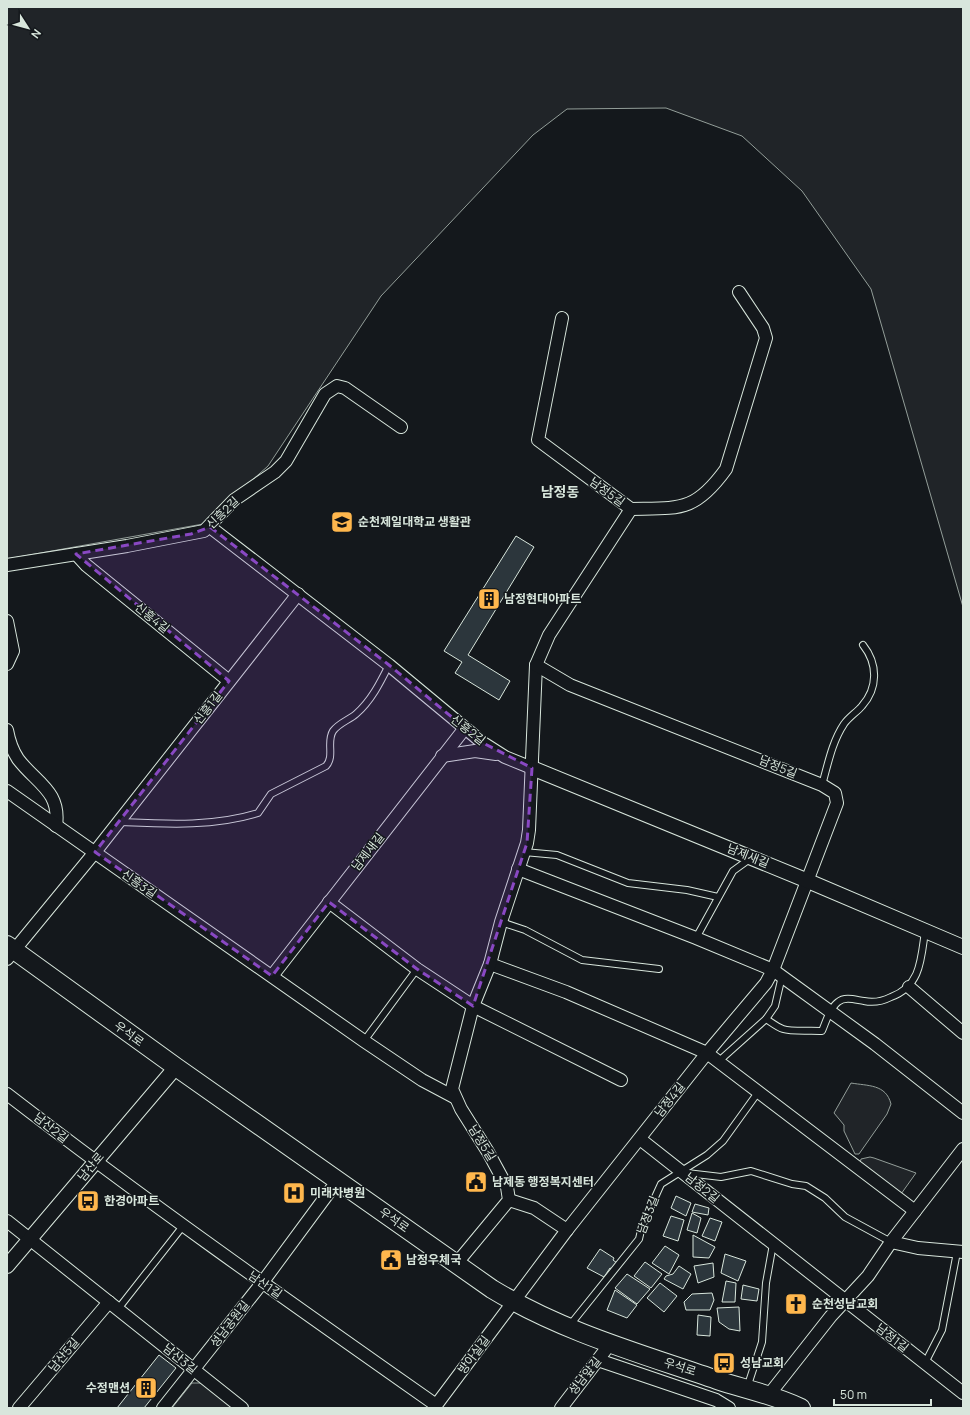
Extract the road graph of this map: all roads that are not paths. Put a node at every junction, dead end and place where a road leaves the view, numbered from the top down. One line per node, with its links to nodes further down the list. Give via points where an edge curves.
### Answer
1 (739, 292): 4 (street, via 763,328 766,338 726,469 700,499 683,506)
2 (562, 318): 4 (street, 남정5길, via 538,440)
3 (401, 427): 5 (street, 신흥2길, via 346,388 337,386 325,394 286,461 275,472 234,500)
4 (631, 509): 13 (street, 남정5길, via 549,635)
5 (210, 527): 6 (street, 신흥2길, via 191,534); 8 (street, 신흥2길)
6 (76, 554): 7 (street, 신흥2길); 14 (street, 신흥4길, via 86,565)
7 (7, 565)
8 (298, 594): 12 (street, 신흥2길); 14 (street, 신흥1길)
9 (7, 621): 11 (street, via 13,651)
10 (863, 645): 20 (lane, via 872,660 873,687 869,697 845,724 829,758)
11 (7, 664)
12 (389, 665): 15 (street, 신흥2길); 22 (lane, via 369,701 333,731 330,741 330,762 271,794 258,813 186,825)
13 (536, 665): 19 (street, 남정5길); 20 (street, 남정5길, via 570,685)
14 (229, 681): 22 (street, 신흥1길)
15 (465, 728): 17 (street, 신흥2길); 18 (street, 남제새길)
16 (7, 730): 23 (street, via 18,758 55,802 58,812)
17 (503, 755): 18 (street, via 475,750); 19 (street, 신흥2길)
18 (442, 756): 30 (street, 남제새길)
19 (532, 768): 25 (street, 남정5길, via 529,830); 26 (street, 남제새길)
20 (822, 785): 28 (street, 남정4길, via 835,793 837,803)
21 (7, 792): 23 (street, 신흥3길)
22 (118, 822): 24 (street, 신흥1길)
23 (56, 826): 24 (street, 신흥3길)
24 (95, 852): 35 (street, 신흥1길); 40 (street, 신흥3길)
25 (524, 852): 27 (street, 남정5길); 29 (lane, via 557,855 628,883 687,890)
26 (752, 858): 28 (street, 남제새길); 29 (lane, via 733,871)
27 (518, 869): 31 (street, 남정5길); 33 (street)
28 (808, 881): 32 (street, 남제새길); 39 (street, 남정4길)
29 (718, 897): 33 (lane)
30 (329, 902): 37 (street); 40 (street, 남제새길)
31 (501, 922): 36 (street, 남정5길); 38 (lane, via 525,930 582,960)
32 (925, 931): 34 (street, 남제새길); 41 (lane, via 917,974)
33 (696, 938): 39 (street)
34 (962, 943)
35 (9, 951): 49 (main road, 우석로)
36 (490, 964): 42 (street, 남정5길); 47 (street, via 566,992)
37 (417, 969): 42 (street); 46 (lane)
38 (659, 969)
39 (778, 973): 43 (street); 44 (lane, via 775,1006); 47 (street, 남정4길, via 766,983)
40 (272, 976): 46 (street)
41 (909, 987): 43 (lane, via 899,994 876,1001 842,999); 45 (street)
42 (473, 1006): 50 (street); 53 (street, 남정5길, via 452,1089)
43 (830, 1012): 44 (lane, via 822,1031 788,1030); 54 (street)
44 (766, 1019): 48 (lane)
45 (963, 1033)
46 (364, 1041): 53 (street, via 422,1080)
47 (707, 1053): 48 (street); 55 (street, 남정4길)
48 (719, 1061): 51 (street)
49 (176, 1067): 57 (street, 남산로); 59 (main road, 우석로)
50 (621, 1080)
51 (759, 1091): 58 (lane, 남정3길, via 723,1142); 61 (street)
52 (7, 1094): 57 (street, 남산2길)
53 (454, 1097): 60 (street, 남정5길, via 507,1187)
54 (963, 1112)
55 (640, 1139): 58 (street); 64 (street, 남정4길)
56 (963, 1149): 61 (street)
57 (95, 1162): 63 (street, 남산1길); 65 (street, 남산로)
58 (682, 1172): 66 (lane, 남정2길, via 721,1178 751,1171 806,1186 825,1198 845,1217); 67 (street, 남정2길); 75 (lane, 남정3길, via 661,1184 642,1226 639,1239)
59 (338, 1180): 69 (main road, 우석로); 71 (street, 성남공원길)
60 (509, 1200): 64 (street, via 534,1208); 69 (street)
61 (915, 1211): 66 (street)
62 (7, 1221): 65 (street, 남산3길)
63 (183, 1226): 71 (street, 남산1길); 74 (lane)
64 (567, 1230): 73 (street, 남정4길)
65 (29, 1240): 70 (street, 남산로); 74 (street, 남산3길)
66 (891, 1242): 68 (street); 72 (street, via 868,1276)
67 (773, 1244): 72 (street, 남정2길); 80 (lane, via 766,1284 762,1342)
68 (960, 1252): 78 (lane, via 942,1330)
69 (456, 1264): 73 (main road, 우석로)
70 (7, 1266)
71 (262, 1283): 79 (street, 성남공원길); 83 (street, 남산1길)
72 (845, 1301): 78 (street, 남정1길); 82 (street)
73 (514, 1302): 75 (main road, 우석로); 83 (street, 방아실길)
74 (114, 1306): 79 (street, 남산3길); 84 (street, 남산5길)
75 (568, 1328): 76 (main road, 우석로)
76 (610, 1344): 77 (street, 성남앞길); 80 (main road, 우석로)
77 (598, 1360): 87 (street, 성남앞길); 88 (street, via 716,1400)
78 (924, 1363): 81 (street, 남정1길)
79 (194, 1369): 85 (street, 성남공원길); 86 (street, 남산3길)
80 (747, 1389): 82 (main road, 우석로)
81 (963, 1393)
82 (768, 1396): 89 (main road, 우석로)
83 (435, 1407)
84 (19, 1408)
85 (164, 1408)
86 (242, 1408)
87 (561, 1408)
88 (729, 1408)
89 (801, 1408)

